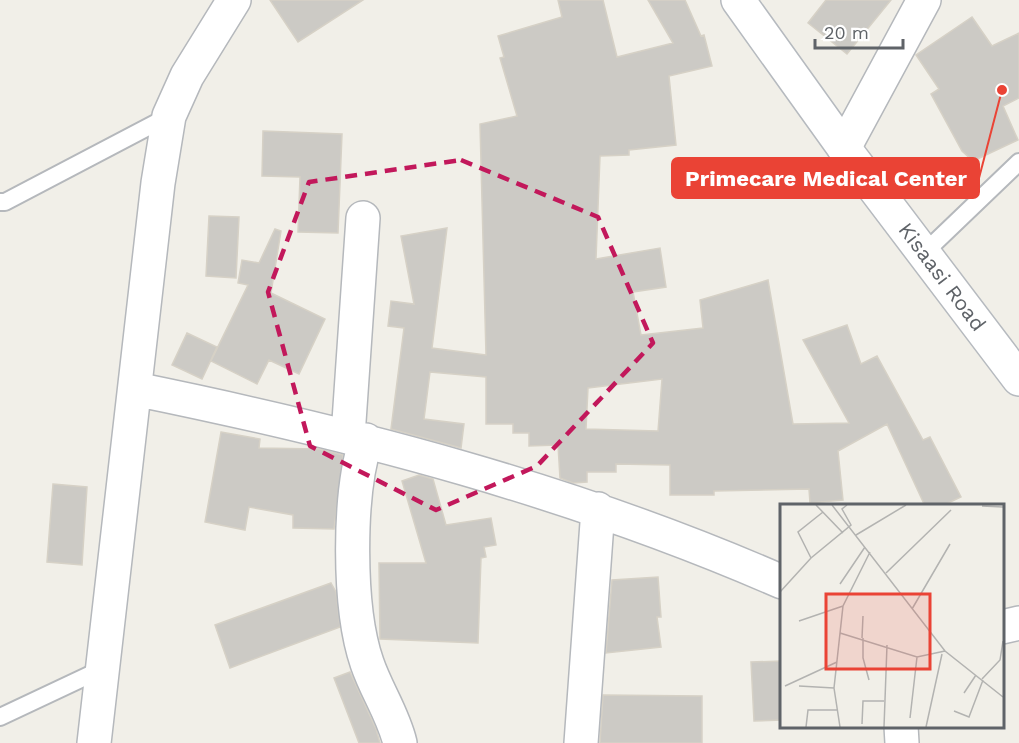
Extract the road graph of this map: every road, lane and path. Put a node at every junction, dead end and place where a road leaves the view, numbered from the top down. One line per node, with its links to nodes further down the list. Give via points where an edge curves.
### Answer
1 (234, 0): 4 (street, via 187,76)
2 (738, 0): 5 (street, Kisaasi Road)
3 (924, 0): 5 (street)
4 (169, 117): 7 (lane); 11 (street)
5 (844, 148): 9 (street, Kisaasi Road)
6 (1019, 162): 9 (lane)
7 (0, 202)
8 (363, 218): 12 (street)
9 (924, 253): 10 (street, Kisaasi Road)
10 (1019, 379)
11 (135, 389): 12 (street); 17 (street)
12 (357, 438): 13 (street, via 471,468); 21 (street, via 355,593 366,662)
13 (598, 509): 14 (street); 22 (street)
14 (780, 581)
15 (1019, 623): 16 (street)
16 (1004, 627)
17 (102, 669): 18 (lane); 20 (street)
18 (0, 717)
19 (901, 728): 23 (street)
20 (94, 743)
21 (400, 743)
22 (581, 743)
23 (902, 743)

